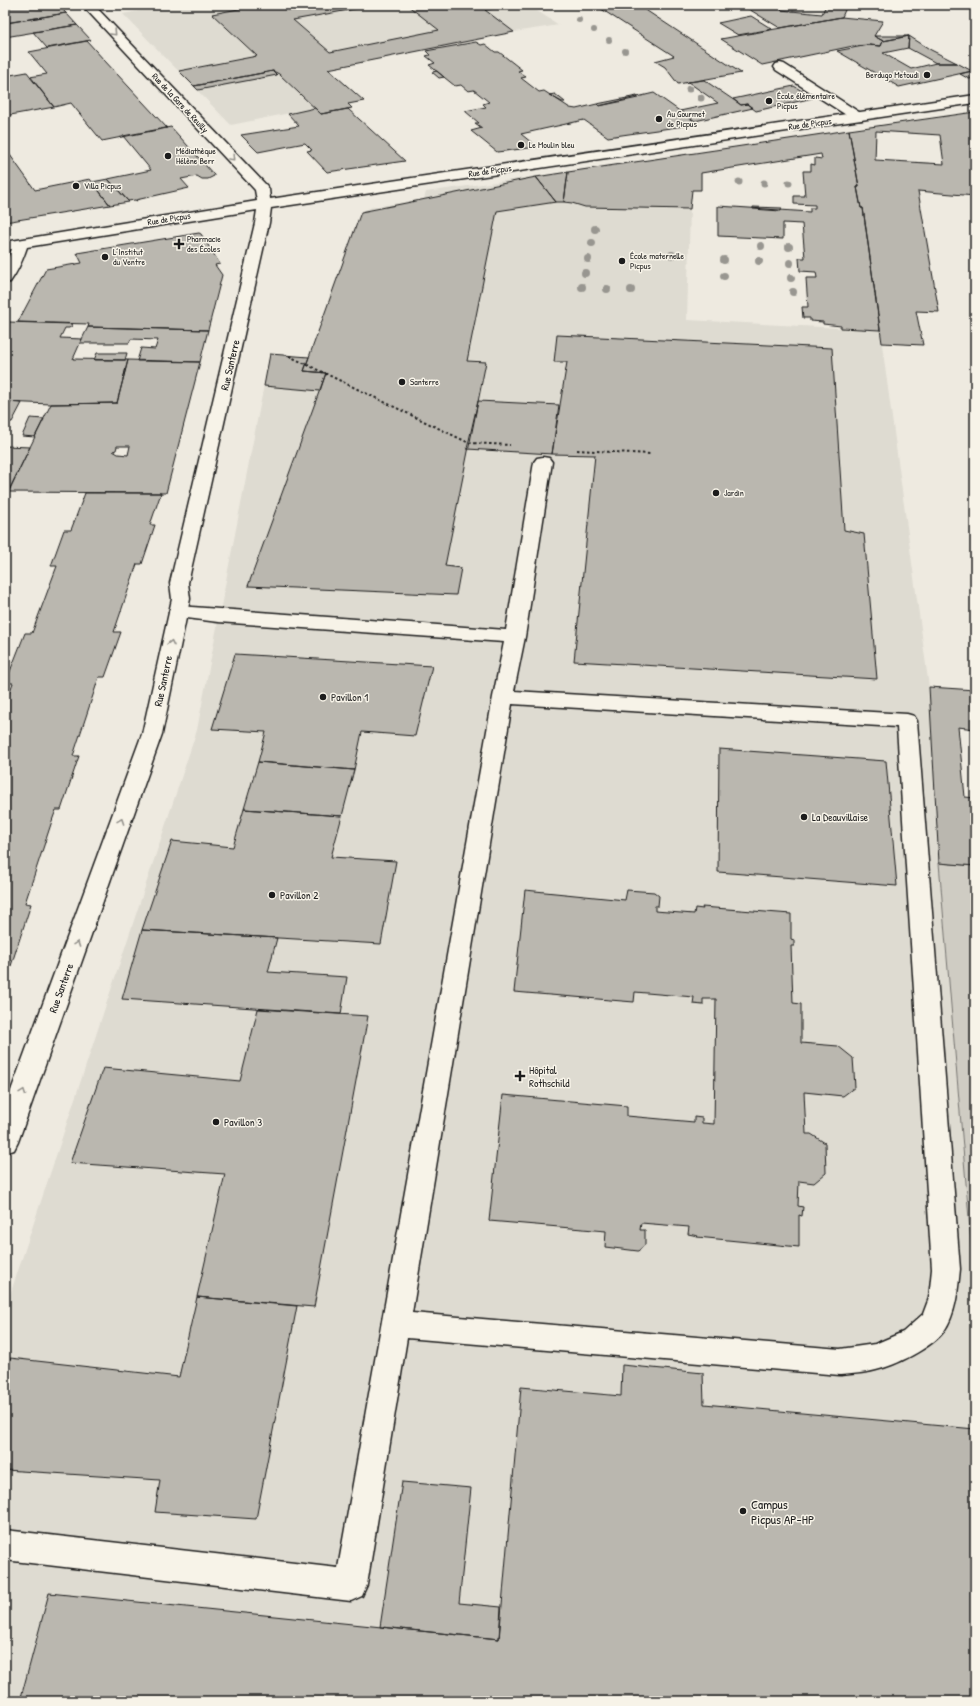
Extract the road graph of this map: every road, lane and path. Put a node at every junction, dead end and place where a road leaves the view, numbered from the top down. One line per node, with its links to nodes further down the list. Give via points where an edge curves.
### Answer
1 (88, 5): 5 (street, Rue de la Gare de Reuilly, one-way to 5, via 262,189)
2 (780, 67): 4 (street)
3 (975, 99): 4 (street, Rue de Picpus)
4 (858, 117): 5 (street, Rue de Picpus)
5 (264, 205): 6 (street, Rue de Picpus); 14 (street, Rue Santerre, via 179,583 181,599)
6 (21, 243): 7 (street, Rue de Picpus); 8 (street)
7 (5, 246)
8 (5, 279)
9 (289, 356): 10 (path, via 469,443)
10 (514, 446)
11 (574, 450): 12 (path)
12 (650, 454)
13 (543, 462): 15 (street)
14 (178, 612): 15 (street); 17 (street, Rue Santerre, one-way to 14, via 152,734)
15 (515, 637): 16 (street)
16 (503, 697): 18 (street); 18 (street, via 907,721 946,1269 943,1298 934,1322 913,1341 877,1357 840,1362)
17 (5, 1142)
18 (396, 1324): 19 (street, via 351,1585)
19 (5, 1545)

